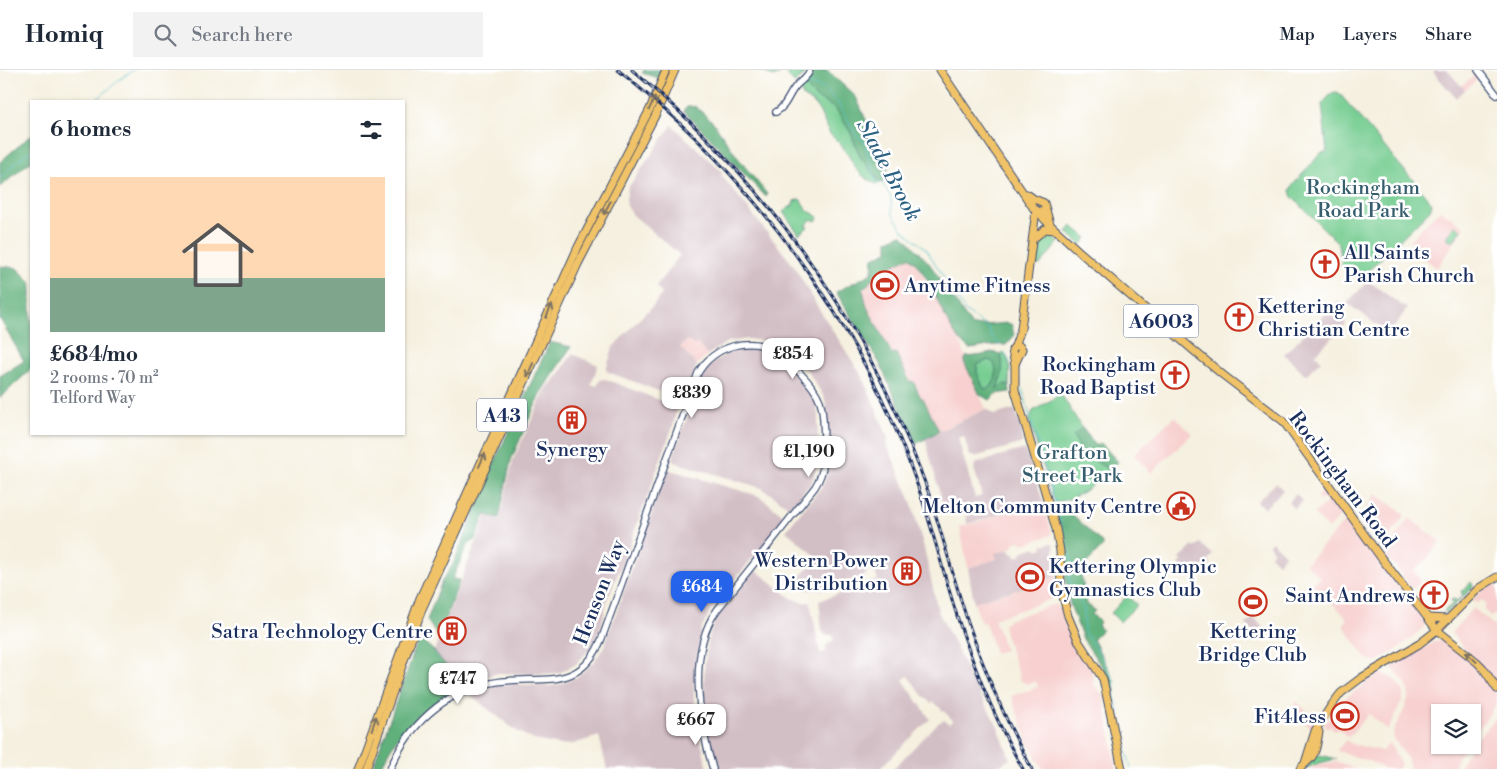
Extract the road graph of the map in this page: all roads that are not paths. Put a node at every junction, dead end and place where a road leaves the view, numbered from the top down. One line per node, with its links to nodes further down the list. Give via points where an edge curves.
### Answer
1 (666, 70): 17 (main road, A43, one-way to 1, via 420,598 578,247 650,109)
2 (675, 70): 18 (main road, A43, one-way to 18, via 656,114 578,264 422,609)
3 (940, 70): 8 (main road, Rockingham Road / A6003)
4 (1478, 70): 6 (street)
5 (810, 72): 7 (street, via 795,88 785,106)
6 (1497, 95)
7 (776, 112)
8 (1039, 209): 9 (main road, Rockingham Road / A6003); 10 (main road)
9 (1058, 232): 10 (main road, via 1045,229); 12 (main road, Rockingham Road / A6003, via 1223,375 1283,421)
10 (1033, 239): 21 (main road, via 1017,346 1022,349 1016,355 1014,382 1056,529 1061,589 1068,616 1079,642 1103,679)
11 (1497, 577): 13 (main road, via 1479,588)
12 (1428, 618): 13 (main road); 14 (main road, Rockingham Road / A6003); 15 (main road)
13 (1448, 619): 14 (main road)
14 (1441, 633): 15 (main road); 16 (main road, Rockingham Road, one-way to 14, via 1483,668)
15 (1425, 640): 22 (main road, via 1347,688 1330,706 1318,726 1310,760)
16 (1497, 689)
17 (358, 769)
18 (366, 769)
19 (390, 769): 20 (street, Henson Way, via 415,727 450,698 491,682 558,679 578,671 589,661 602,638 698,373 722,350 741,344 757,344 785,356 812,386 822,411 825,462 816,487 717,610 707,627 699,691 704,737)
20 (714, 769)
21 (1122, 769)
22 (1300, 769)

